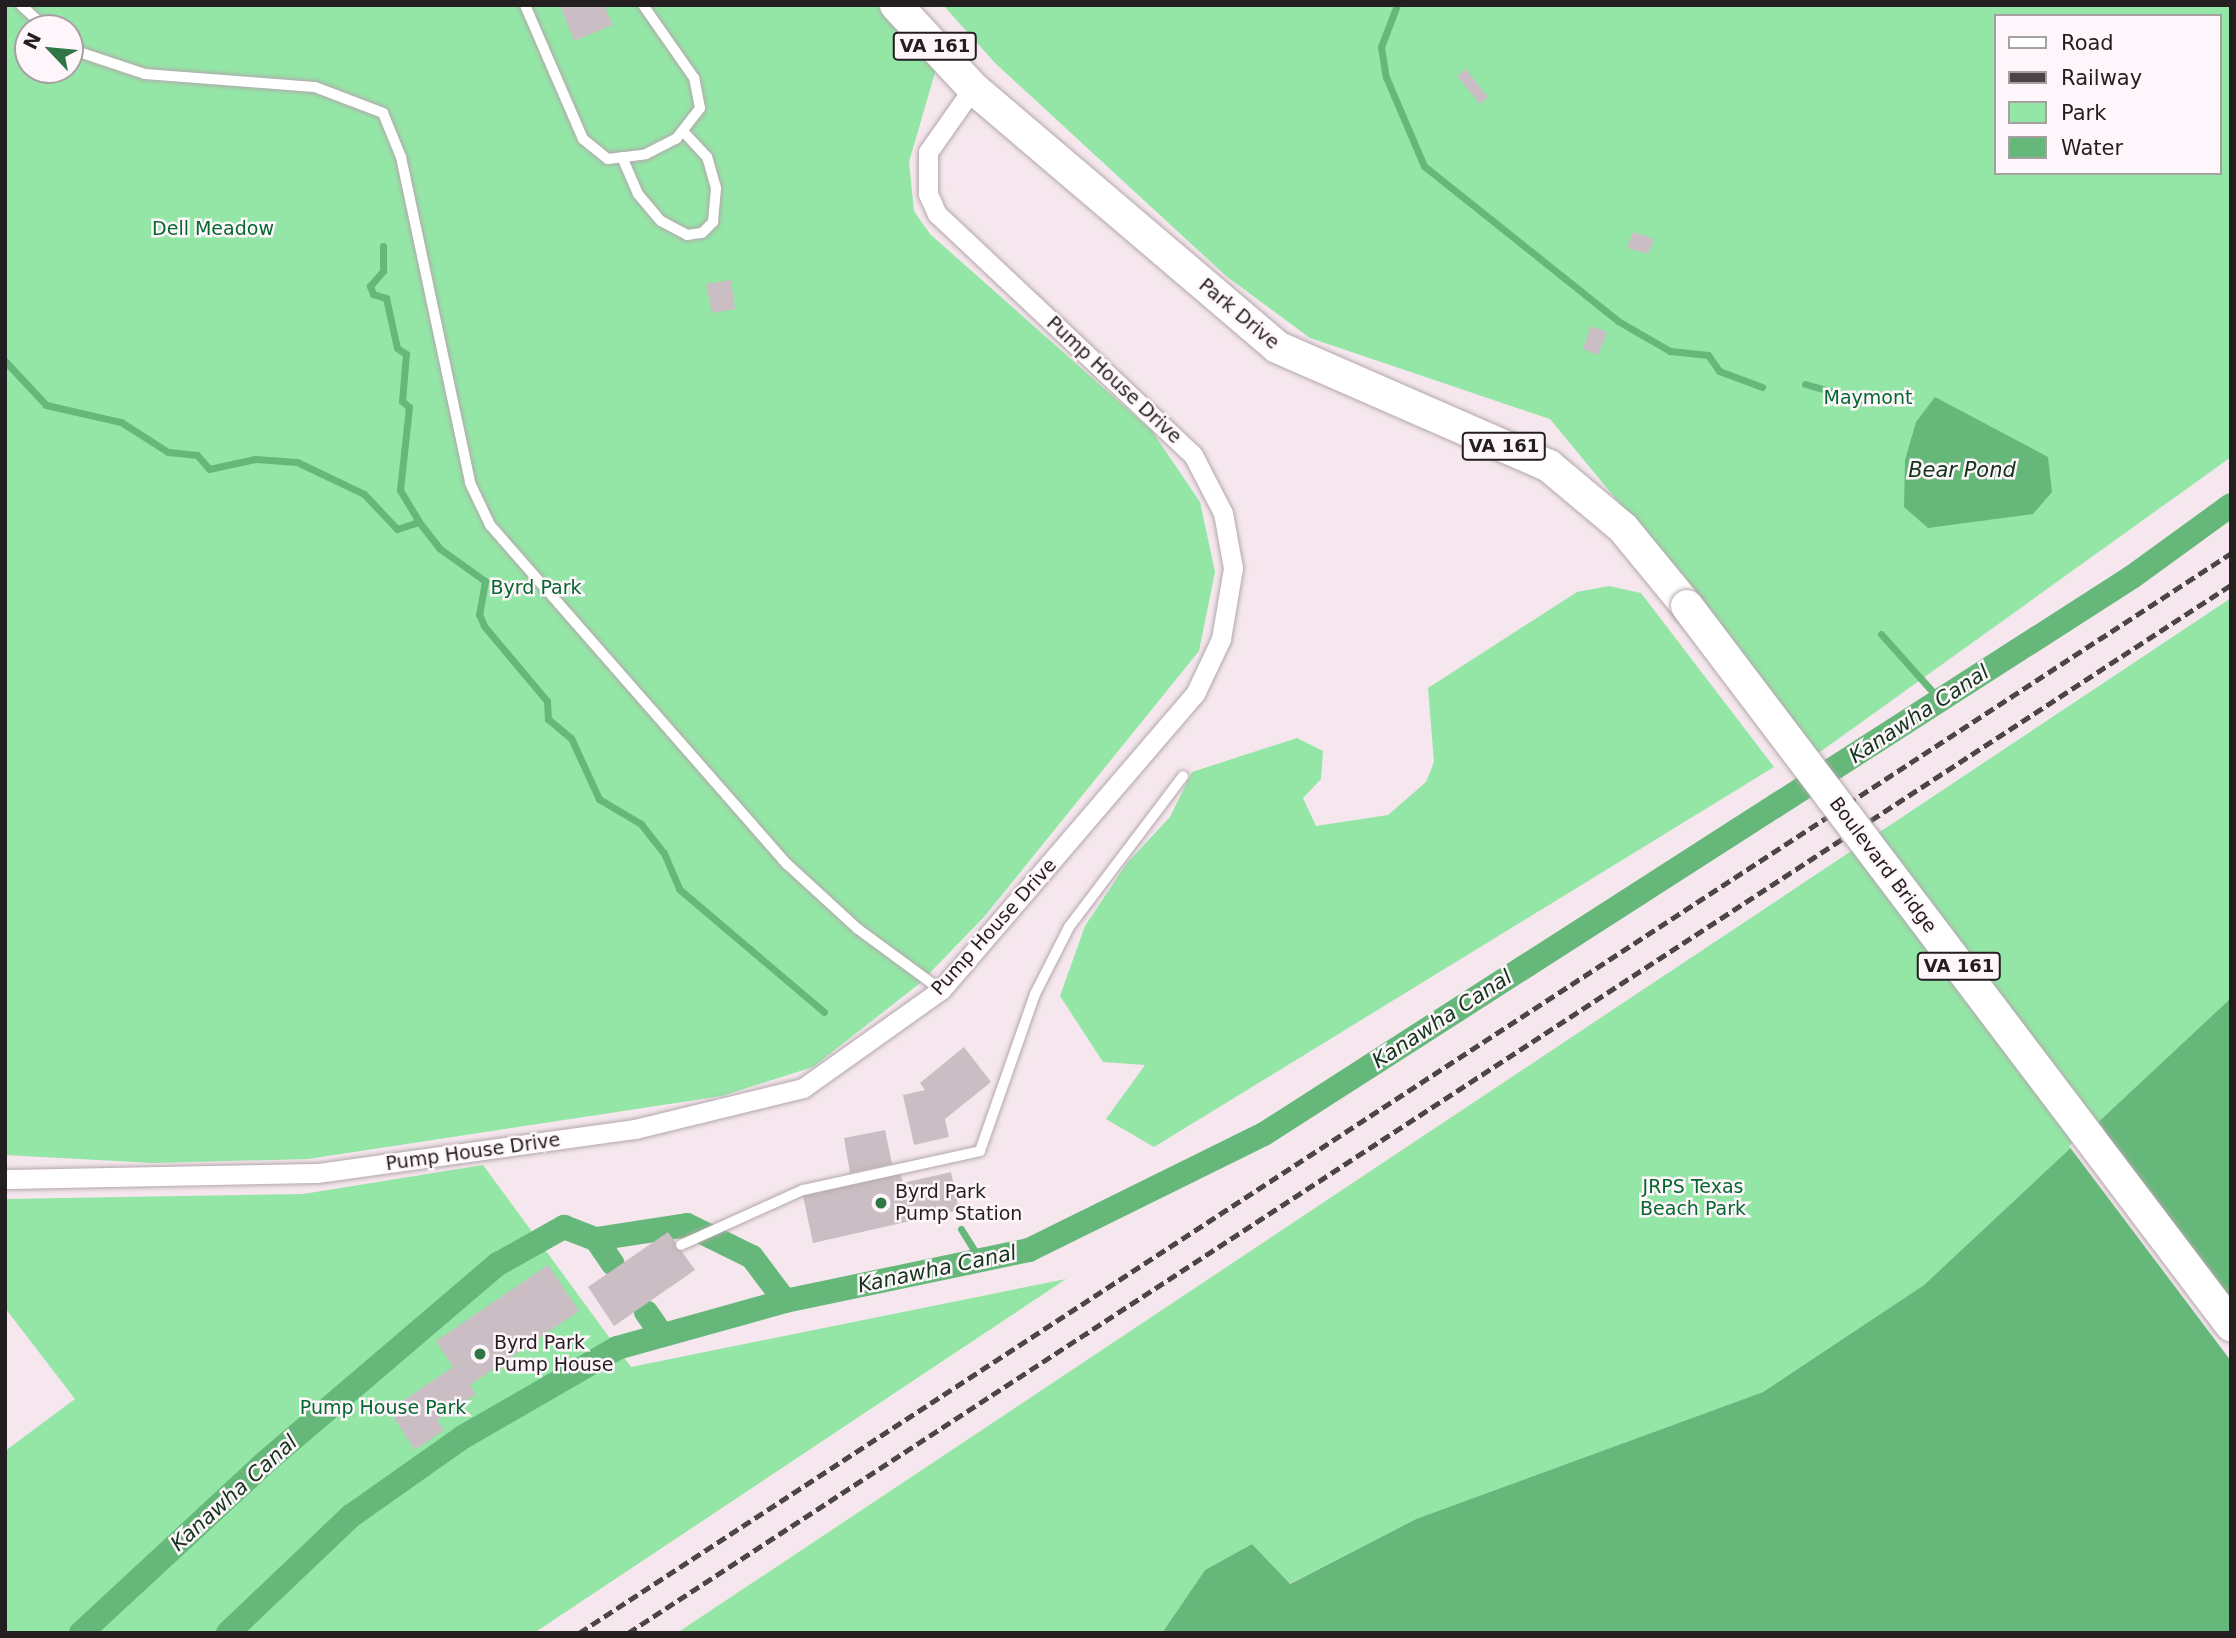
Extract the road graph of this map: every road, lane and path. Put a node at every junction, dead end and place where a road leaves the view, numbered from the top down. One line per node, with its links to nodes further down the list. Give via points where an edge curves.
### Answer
1 (525, 5): 7 (lane, via 583,139 608,159)
2 (643, 5): 6 (lane, via 700,93 700,108)
3 (896, 5): 5 (main road, Park Drive / VA 161)
4 (84, 54): 10 (lane, via 145,74 315,87 383,113 401,157 470,483 490,525 787,864 858,929)
5 (973, 88): 8 (main road, Park Drive / VA 161, via 1277,347 1520,452 1593,498); 10 (street, Pump House Drive, via 928,152 928,194 937,214 1193,455 1223,513 1233,568 1221,639 1195,694)
6 (683, 131): 7 (lane, via 646,154); 7 (lane, via 707,157 715,180 718,204 702,233 687,235 661,221 638,194)
7 (622, 157)
8 (1687, 606): 13 (main road, Boulevard Bridge / VA 161, bridge)
9 (1183, 776): 12 (lane, via 1069,927 1035,994 980,1151 803,1190 741,1223)
10 (941, 990): 11 (street, Pump House Drive, via 803,1088 635,1129 317,1173)
11 (5, 1179)
12 (681, 1245)
13 (2231, 1325)

